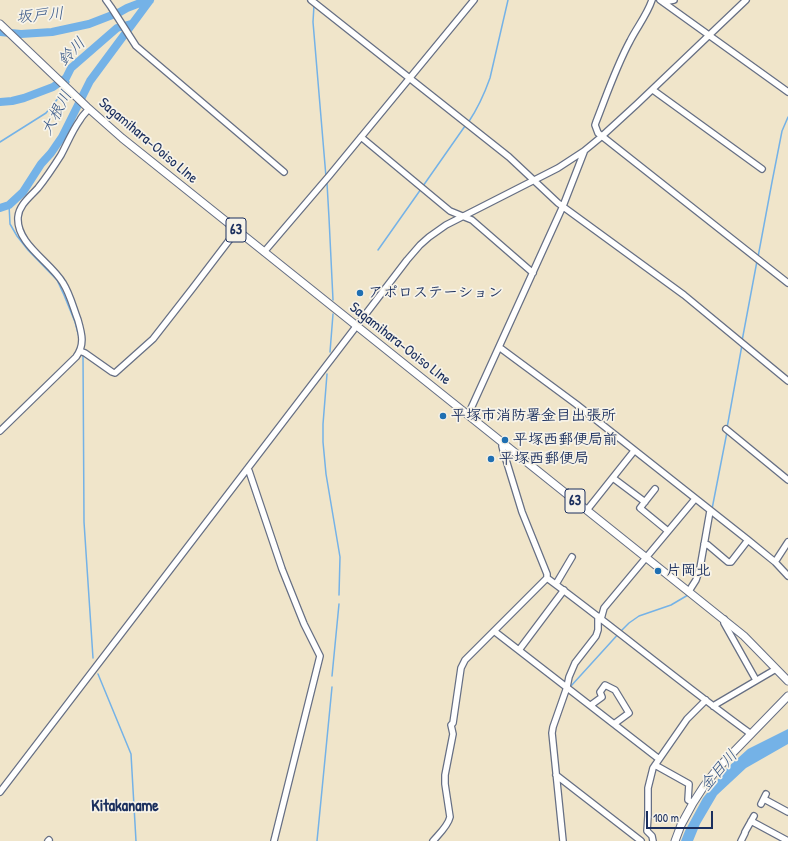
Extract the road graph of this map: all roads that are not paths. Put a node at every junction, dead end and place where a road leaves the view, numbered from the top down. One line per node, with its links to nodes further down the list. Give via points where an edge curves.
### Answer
1 (106, 0): 18 (street, via 133,44)
2 (311, 0): 10 (street)
3 (474, 0): 10 (street)
4 (652, 0): 15 (street, via 618,64 596,122)
5 (674, 0): 7 (street)
6 (746, 0): 9 (street)
7 (662, 1): 9 (street)
8 (1, 25): 13 (main road, Sagamihara-Ooiso LIne / 63)
9 (709, 36): 11 (street); 12 (street)
10 (409, 78): 14 (street); 19 (street, via 509,157)
11 (653, 90): 15 (street); 17 (street)
12 (788, 92)
13 (88, 108): 22 (main road, Sagamihara-Ooiso LIne / 63); 28 (street, via 57,162 19,210 18,219 23,238 55,272 68,291 79,323 82,338)
14 (361, 137): 21 (street, via 450,211); 23 (street)
15 (601, 137): 16 (street); 25 (street)
16 (584, 151): 19 (street); 20 (street)
17 (762, 169)
18 (284, 172)
19 (534, 180): 20 (street); 21 (street)
20 (562, 206): 24 (street); 29 (street, via 684,294)
21 (463, 216): 24 (street, via 472,220); 26 (street, via 446,225 420,245)
22 (237, 230): 23 (main road, Sagamihara-Ooiso LIne / 63); 28 (street, via 153,339 115,373)
23 (264, 252): 26 (main road, Sagamihara-Ooiso LIne / 63)
24 (533, 273): 27 (street)
25 (788, 283)
26 (357, 327): 30 (main road, Sagamihara-Ooiso LIne / 63); 35 (street)
27 (499, 347): 30 (street); 34 (street)
28 (80, 351): 32 (street)
29 (788, 381)
30 (468, 415): 33 (main road, Sagamihara-Ooiso LIne / 63)
31 (727, 430): 37 (street)
32 (0, 431)
33 (503, 443): 41 (main road, Sagamihara-Ooiso LIne / 63); 51 (street, via 522,512)
34 (634, 451): 36 (street); 39 (street)
35 (247, 469): 72 (street); 76 (street, via 284,576 320,656)
36 (613, 478): 40 (street); 41 (street)
37 (788, 480)
38 (655, 489): 40 (street)
39 (694, 498): 42 (street); 43 (street)
40 (645, 502): 43 (street, via 640,508)
41 (587, 510): 48 (main road, Sagamihara-Ooiso LIne / 63)
42 (712, 512): 44 (street); 46 (street)
43 (668, 531): 48 (street)
44 (748, 540): 46 (street, via 731,562); 49 (street)
45 (788, 542): 49 (street)
46 (706, 544): 54 (street, via 696,580)
47 (572, 557): 52 (street)
48 (646, 557): 54 (main road, Sagamihara-Ooiso LIne / 63); 55 (street, via 604,608)
49 (776, 562): 50 (street)
50 (788, 576)
51 (547, 578): 52 (street); 57 (street)
52 (556, 584): 53 (street)
53 (564, 590): 55 (street); 58 (street)
54 (688, 591): 56 (main road, Sagamihara-Ooiso LIne / 63)
55 (600, 617): 62 (street, via 596,636 574,663); 64 (street)
56 (724, 619): 59 (main road, Sagamihara-Ooiso LIne / 63); 60 (street)
57 (494, 631): 58 (street); 77 (street, via 465,660 461,668 451,725 453,734 445,784 450,817 447,825)
58 (519, 650): 62 (street)
59 (776, 668): 60 (street); 61 (main road, Sagamihara-Ooiso LIne / 63)
60 (756, 680): 66 (street)
61 (788, 680)
62 (567, 687): 65 (street); 71 (street, via 552,733)
63 (788, 696): 68 (main road)
64 (706, 700): 66 (street); 69 (street, via 687,718)
65 (591, 706): 67 (street); 67 (street, via 602,697 600,692 605,685 615,690 629,713)
66 (713, 706): 68 (street)
67 (614, 724): 69 (street)
68 (751, 734): 74 (main road, via 718,768)
69 (659, 759): 70 (street)
70 (655, 765): 74 (street, via 689,784 688,800); 80 (street, via 648,788 647,831)
71 (556, 775): 78 (street); 79 (street)
72 (0, 792)
73 (764, 799): 75 (street)
74 (693, 803): 81 (main road)
75 (788, 812)
76 (274, 841)
77 (433, 841)
78 (563, 841)
79 (641, 841)
80 (653, 841)
81 (675, 841)
82 (741, 841): 83 (street, via 752,818)
83 (788, 841)

